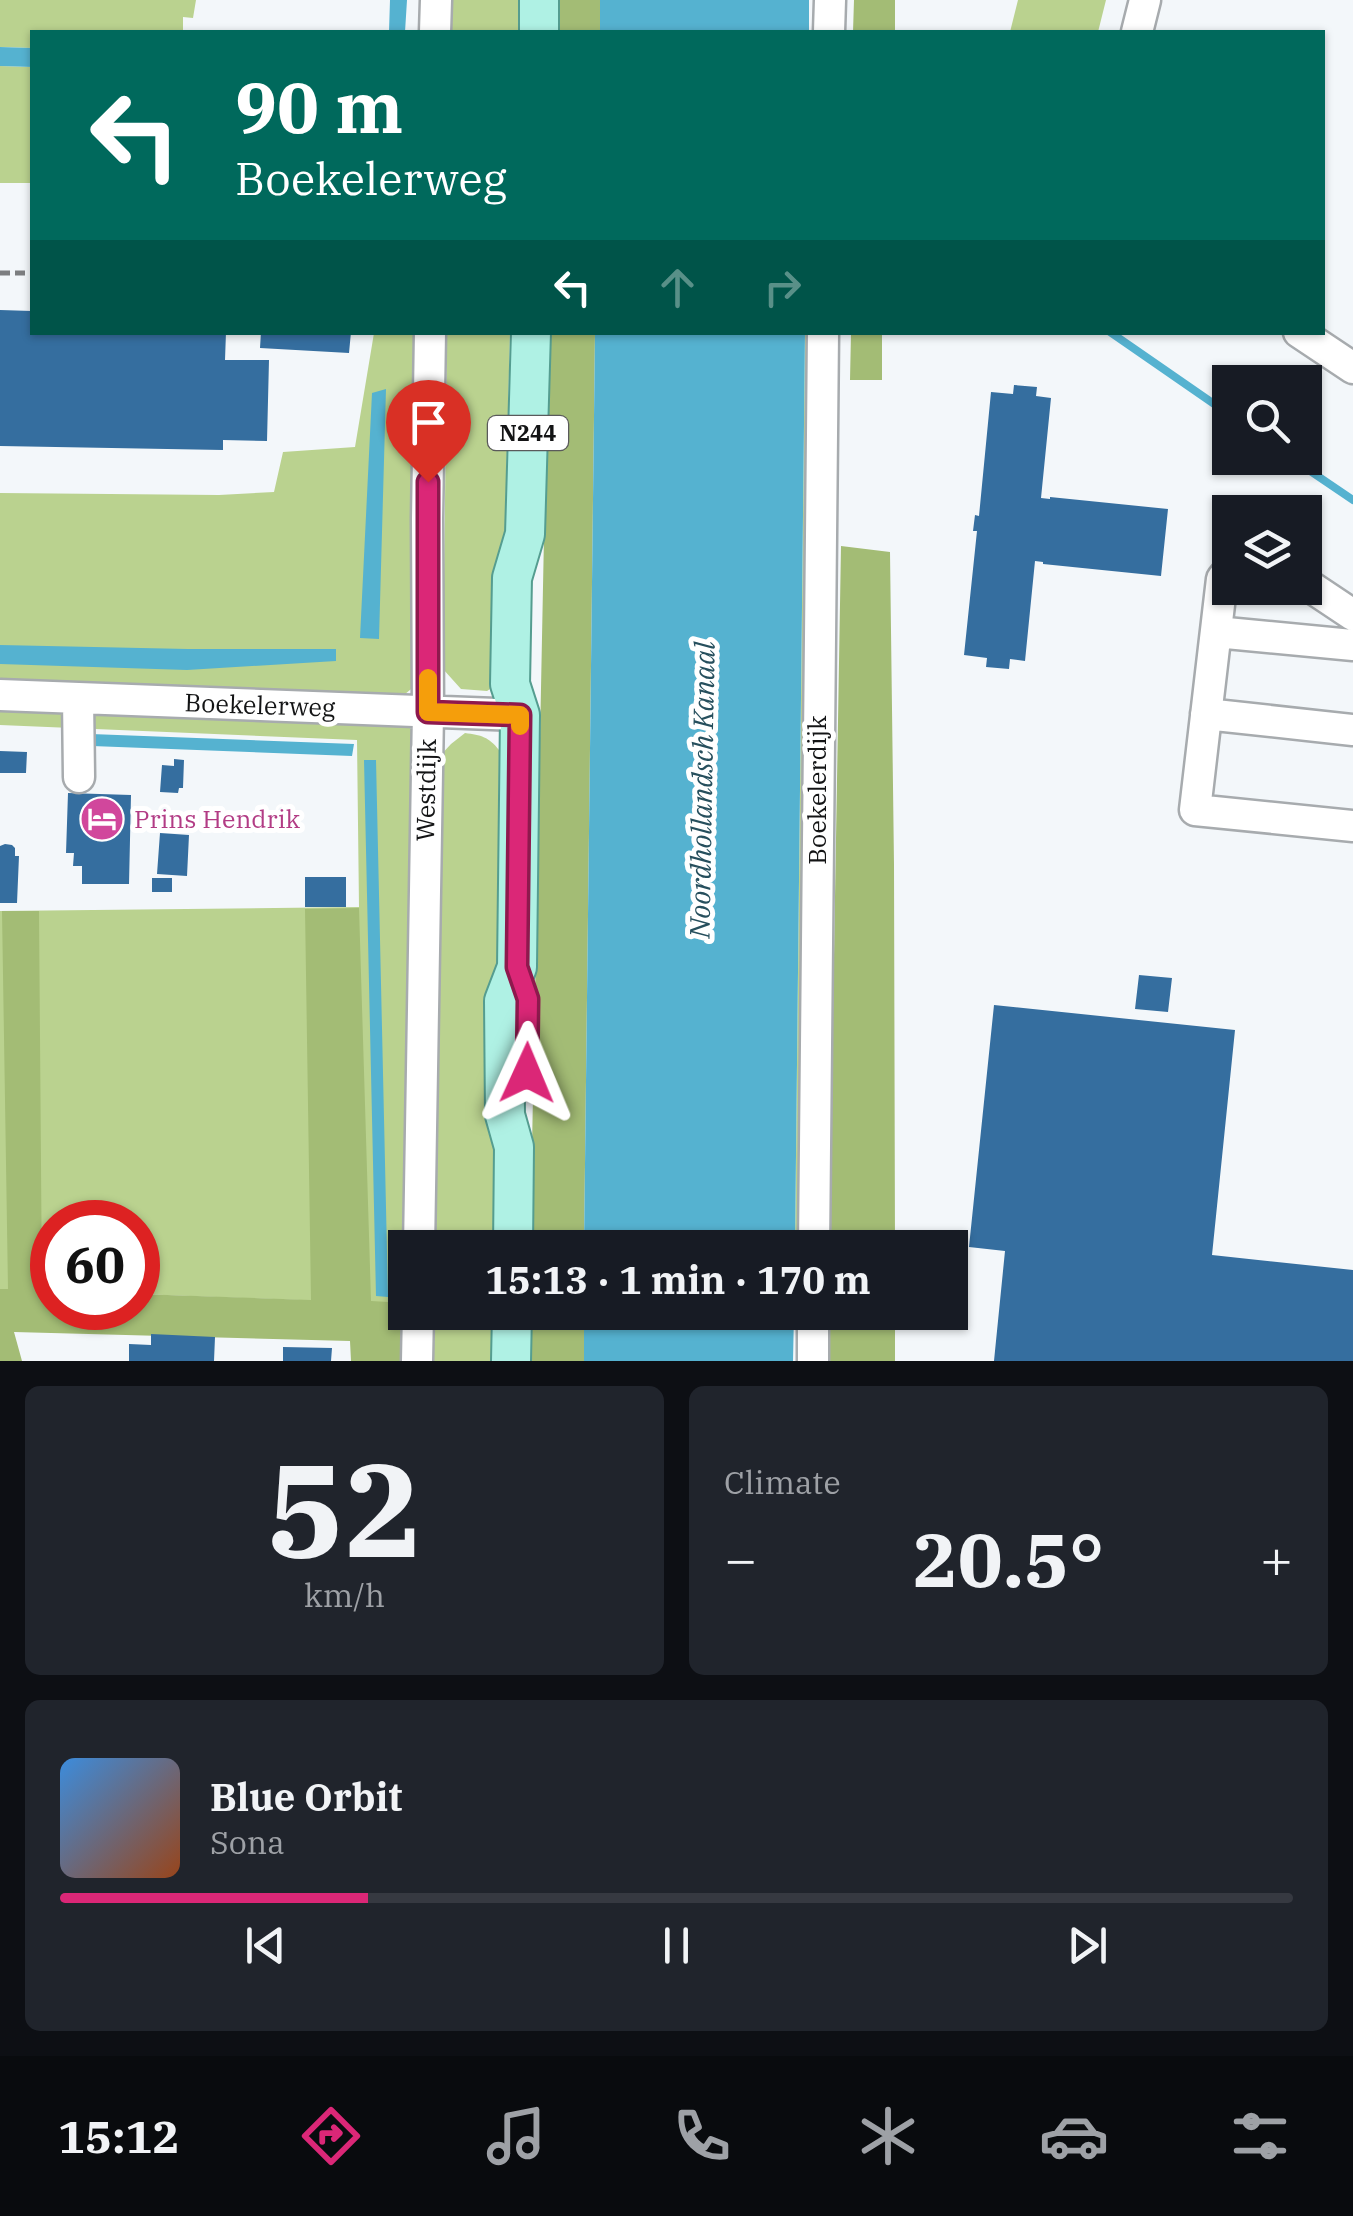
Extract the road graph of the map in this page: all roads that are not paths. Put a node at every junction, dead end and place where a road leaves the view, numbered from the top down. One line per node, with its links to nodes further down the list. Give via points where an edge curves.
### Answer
1 (436, 0): 5 (street)
2 (539, 0): 6 (main road)
3 (830, 0): 7 (street)
4 (1145, 0): 8 (street)
5 (435, 30)
6 (538, 30)
7 (829, 30)
8 (1138, 30)
9 (430, 335): 21 (street, Westdijk)
10 (531, 335): 23 (main road, N244, via 525,534 537,578 535,676)
11 (823, 335): 29 (street, Boekelerdijk)
12 (1303, 335): 13 (street)
13 (1353, 368)
14 (1322, 594): 16 (street)
15 (1219, 605): 17 (street)
16 (1353, 615)
17 (1216, 632): 18 (street); 22 (street)
18 (1353, 645)
19 (0, 695): 20 (street, Boekelerweg)
20 (78, 698): 21 (street, Boekelerweg); 25 (street)
21 (428, 712): 23 (street, Boekelerweg); 27 (street, Westdijk)
22 (1206, 714): 24 (street); 26 (street, via 1195,810)
23 (520, 715): 28 (main road, N244, via 517,967 528,999 526,1110 514,1147)
24 (1353, 730)
25 (78, 777)
26 (1353, 826)
27 (419, 1230)
28 (512, 1230)
29 (814, 1230)
30 (418, 1330): 33 (street)
31 (512, 1330): 34 (main road)
32 (813, 1330): 35 (street)
33 (417, 1361)
34 (511, 1361)
35 (813, 1361)

